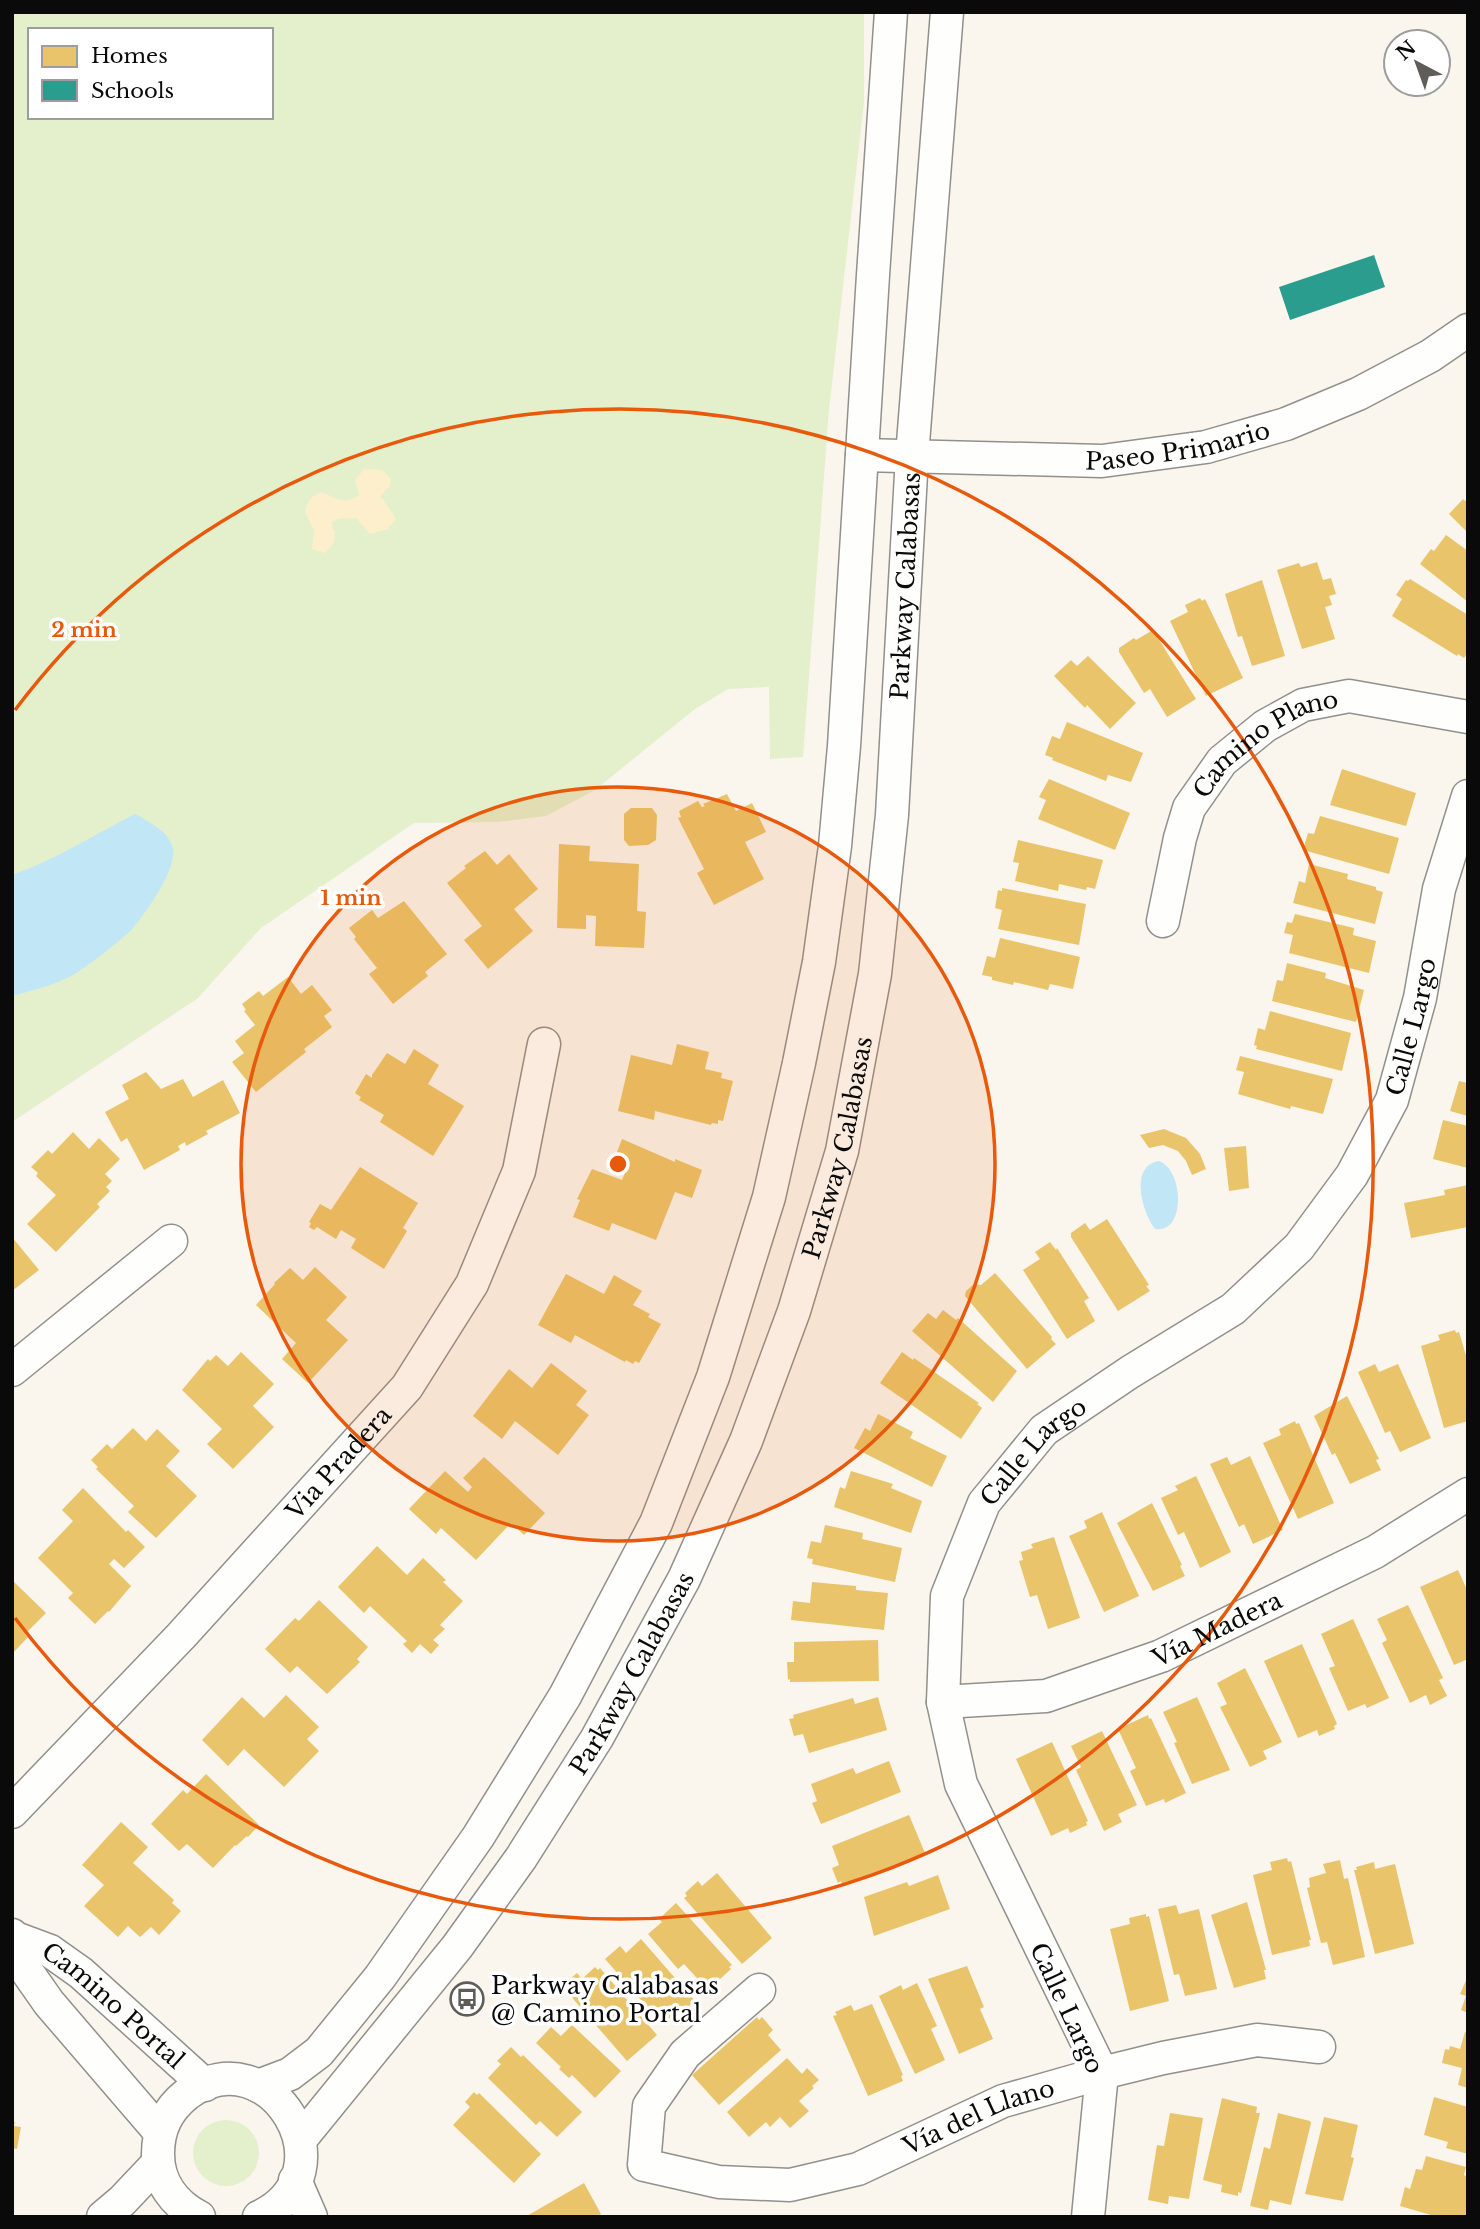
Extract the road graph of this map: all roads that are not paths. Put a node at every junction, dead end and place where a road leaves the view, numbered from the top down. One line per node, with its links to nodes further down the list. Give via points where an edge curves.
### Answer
1 (891, 12): 4 (street, Parkway Calabasas)
2 (947, 12): 5 (street, Parkway Calabasas)
3 (1468, 330): 5 (street, Paseo Primario, via 1358,394 1286,424 1206,447 1102,461)
4 (862, 455): 5 (street, Paseo Primario); 22 (street, Parkway Calabasas, via 844,746 819,961 769,1197 713,1377 656,1523 565,1696 478,1837 380,1977 319,2052 290,2074)
5 (912, 456): 24 (street, Parkway Calabasas, via 892,815 875,974 842,1151 789,1324 746,1441 684,1579 597,1738 522,1858 457,1947)
6 (1468, 717): 8 (street, Camino Plano, via 1349,696 1303,705 1265,726 1222,761 1189,808)
7 (1468, 796): 13 (street, Calle Largo, via 1439,889 1420,998 1392,1100 1352,1175 1299,1247 1233,1309 1044,1430 984,1503 947,1596)
8 (1163, 921)
9 (544, 1044): 14 (street, Via Pradera, via 519,1171 472,1284 407,1387 181,1636)
10 (171, 1241): 11 (street)
11 (12, 1370)
12 (1468, 1494): 13 (street, Vía Madera, via 1375,1552 1161,1656 1046,1696)
13 (943, 1702): 20 (street, Calle Largo, via 961,1784)
14 (12, 1812)
15 (13, 1936): 17 (street, Camino Portal, via 50,1951); 18 (street, Camino Portal, via 28,1973)
16 (759, 1990): 20 (street, Vía del Llano, via 685,2054 649,2106 644,2165 719,2182 790,2185 858,2169 1003,2101)
17 (119, 2007): 18 (street, via 105,2008 93,2016); 21 (street, Camino Portal)
18 (84, 2043): 23 (street, Camino Portal)
19 (1319, 2047): 20 (street, Vía del Llano, via 1257,2040)
20 (1102, 2073): 31 (street, Calle Largo)
21 (205, 2085): 22 (street, via 238,2080); 23 (street, via 178,2101)
22 (258, 2086): 24 (street, via 278,2099 293,2118)
23 (159, 2131): 25 (street)
24 (300, 2140): 26 (street, via 301,2161)
25 (158, 2163): 27 (street, via 163,2182); 28 (street)
26 (295, 2180): 29 (street, via 284,2198); 30 (street)
27 (185, 2215)
28 (103, 2217)
29 (259, 2217)
30 (311, 2217)
31 (1088, 2217)

